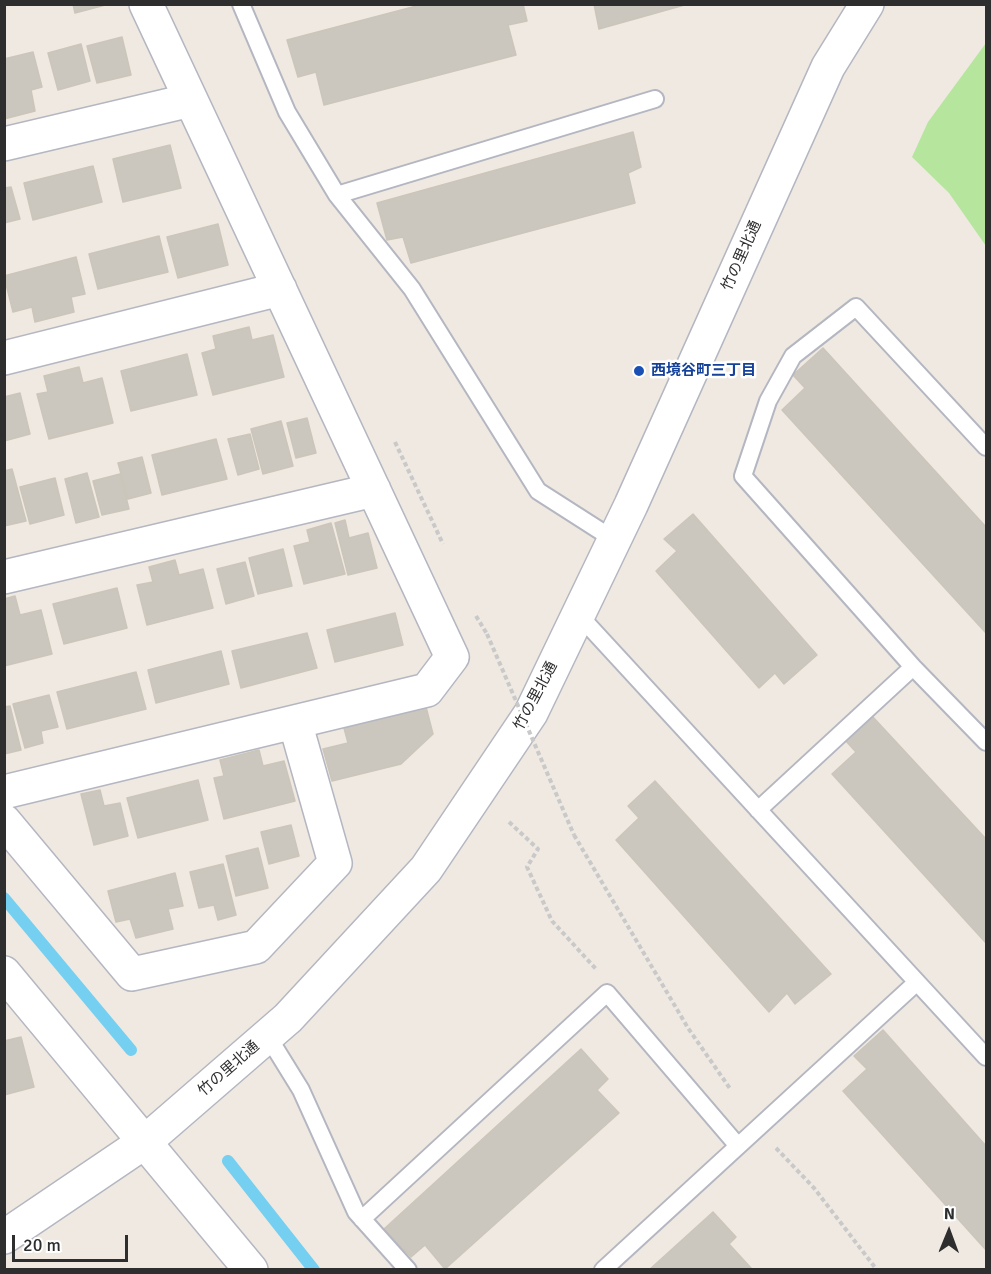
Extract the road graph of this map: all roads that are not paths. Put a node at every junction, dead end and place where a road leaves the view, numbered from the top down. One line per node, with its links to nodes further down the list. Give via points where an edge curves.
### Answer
1 (146, 4): 5 (street)
2 (867, 4): 12 (street, 竹の里北通, via 828,67)
3 (245, 5): 7 (lane, via 287,112)
4 (655, 99): 7 (lane)
5 (191, 100): 6 (street); 8 (street)
6 (4, 144)
7 (337, 195): 12 (lane, via 412,289 538,491)
8 (280, 289): 9 (street); 11 (street)
9 (4, 358)
10 (987, 447): 15 (lane, via 856,307 793,356 768,401 742,476)
11 (374, 490): 13 (street); 16 (street, via 452,657 427,690)
12 (613, 539): 14 (street, 竹の里北通)
13 (4, 577)
14 (577, 613): 19 (lane); 23 (street, 竹の里北通, via 531,713 426,869)
15 (913, 667): 17 (lane); 19 (lane)
16 (295, 722): 18 (street); 20 (street, via 335,862 256,947 132,974)
17 (987, 742)
18 (4, 792)
19 (758, 810): 21 (lane)
20 (4, 821)
21 (917, 982): 24 (lane); 26 (lane)
22 (11, 991): 25 (street)
23 (267, 1035): 25 (street, 竹の里北通); 27 (lane, via 301,1090)
24 (987, 1057)
25 (146, 1141): 28 (street, 竹の里北通); 29 (street)
26 (738, 1146): 27 (lane, via 607,993); 31 (lane)
27 (362, 1219): 30 (lane)
28 (4, 1237)
29 (251, 1269)
30 (408, 1269)
31 (603, 1269)

